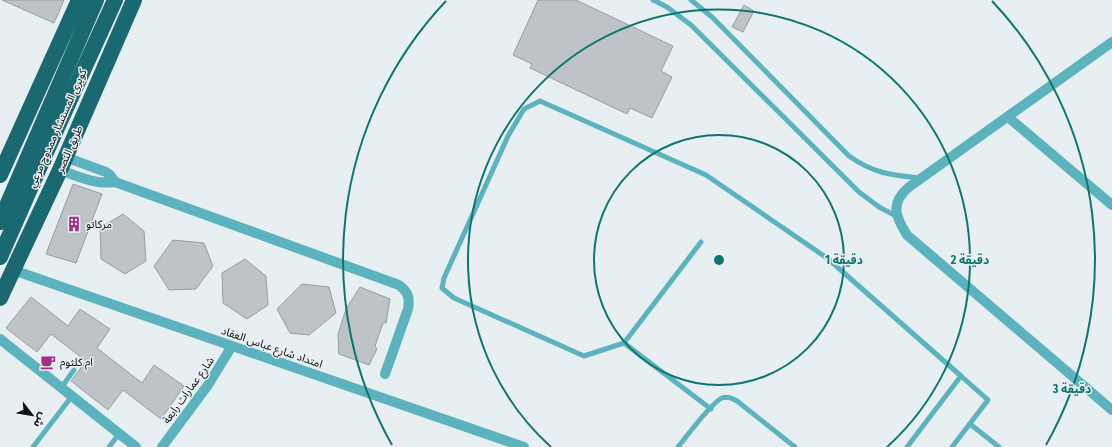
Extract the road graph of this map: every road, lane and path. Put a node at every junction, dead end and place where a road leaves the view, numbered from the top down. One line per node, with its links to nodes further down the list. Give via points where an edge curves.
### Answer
1 (79, 0): 10 (highway)
2 (96, 0): 16 (highway, كوبرى المستشار ممدوح مرعي)
3 (115, 0): 19 (highway, كوبرى المستشار ممدوح مرعي, bridge)
4 (134, 0): 9 (highway, طريق النصر)
5 (653, 0): 15 (lane, via 691,25 859,192)
6 (691, 0): 11 (lane, via 849,156 874,171)
7 (1112, 42): 8 (street)
8 (1008, 117): 11 (street); 13 (street)
9 (62, 164): 12 (street, via 98,182); 12 (street, via 106,172); 14 (highway, طريق النصر)
10 (0, 175)
11 (922, 179): 15 (street, via 902,193 896,206)
12 (115, 182): 26 (street, via 404,289 410,302)
13 (1112, 205)
14 (37, 217): 17 (highway, via 26,227 19,229 12,230); 20 (highway, طريق النصر)
15 (898, 217): 31 (street, via 907,235)
16 (0, 222)
17 (0, 226)
18 (701, 242): 23 (lane)
19 (0, 257)
20 (13, 270): 21 (highway, طريق النصر); 24 (street, امتداد شارع عباس العقاد)
21 (0, 298)
22 (0, 339): 28 (street)
23 (624, 343): 27 (lane, via 584,356 454,298 442,288 444,278 508,136 524,109 540,100 706,175 827,258); 30 (lane)
24 (232, 346): 37 (street, شارع عمارات رابعة, via 208,385); 38 (street, امتداد شارع عباس العقاد)
25 (74, 370): 28 (lane)
26 (385, 374)
27 (961, 376): 32 (lane, via 988,400); 41 (lane)
28 (61, 388): 29 (street)
29 (72, 396): 33 (street); 34 (lane)
30 (711, 408): 39 (lane); 40 (lane, via 722,398 732,398)
31 (1112, 410)
32 (970, 424): 42 (lane); 43 (lane)
33 (119, 434): 35 (lane); 36 (street)
34 (33, 447)
35 (109, 447)
36 (136, 447)
37 (162, 447)
38 (524, 447)
39 (678, 447)
40 (795, 447)
41 (907, 447)
42 (952, 447)
43 (999, 447)

